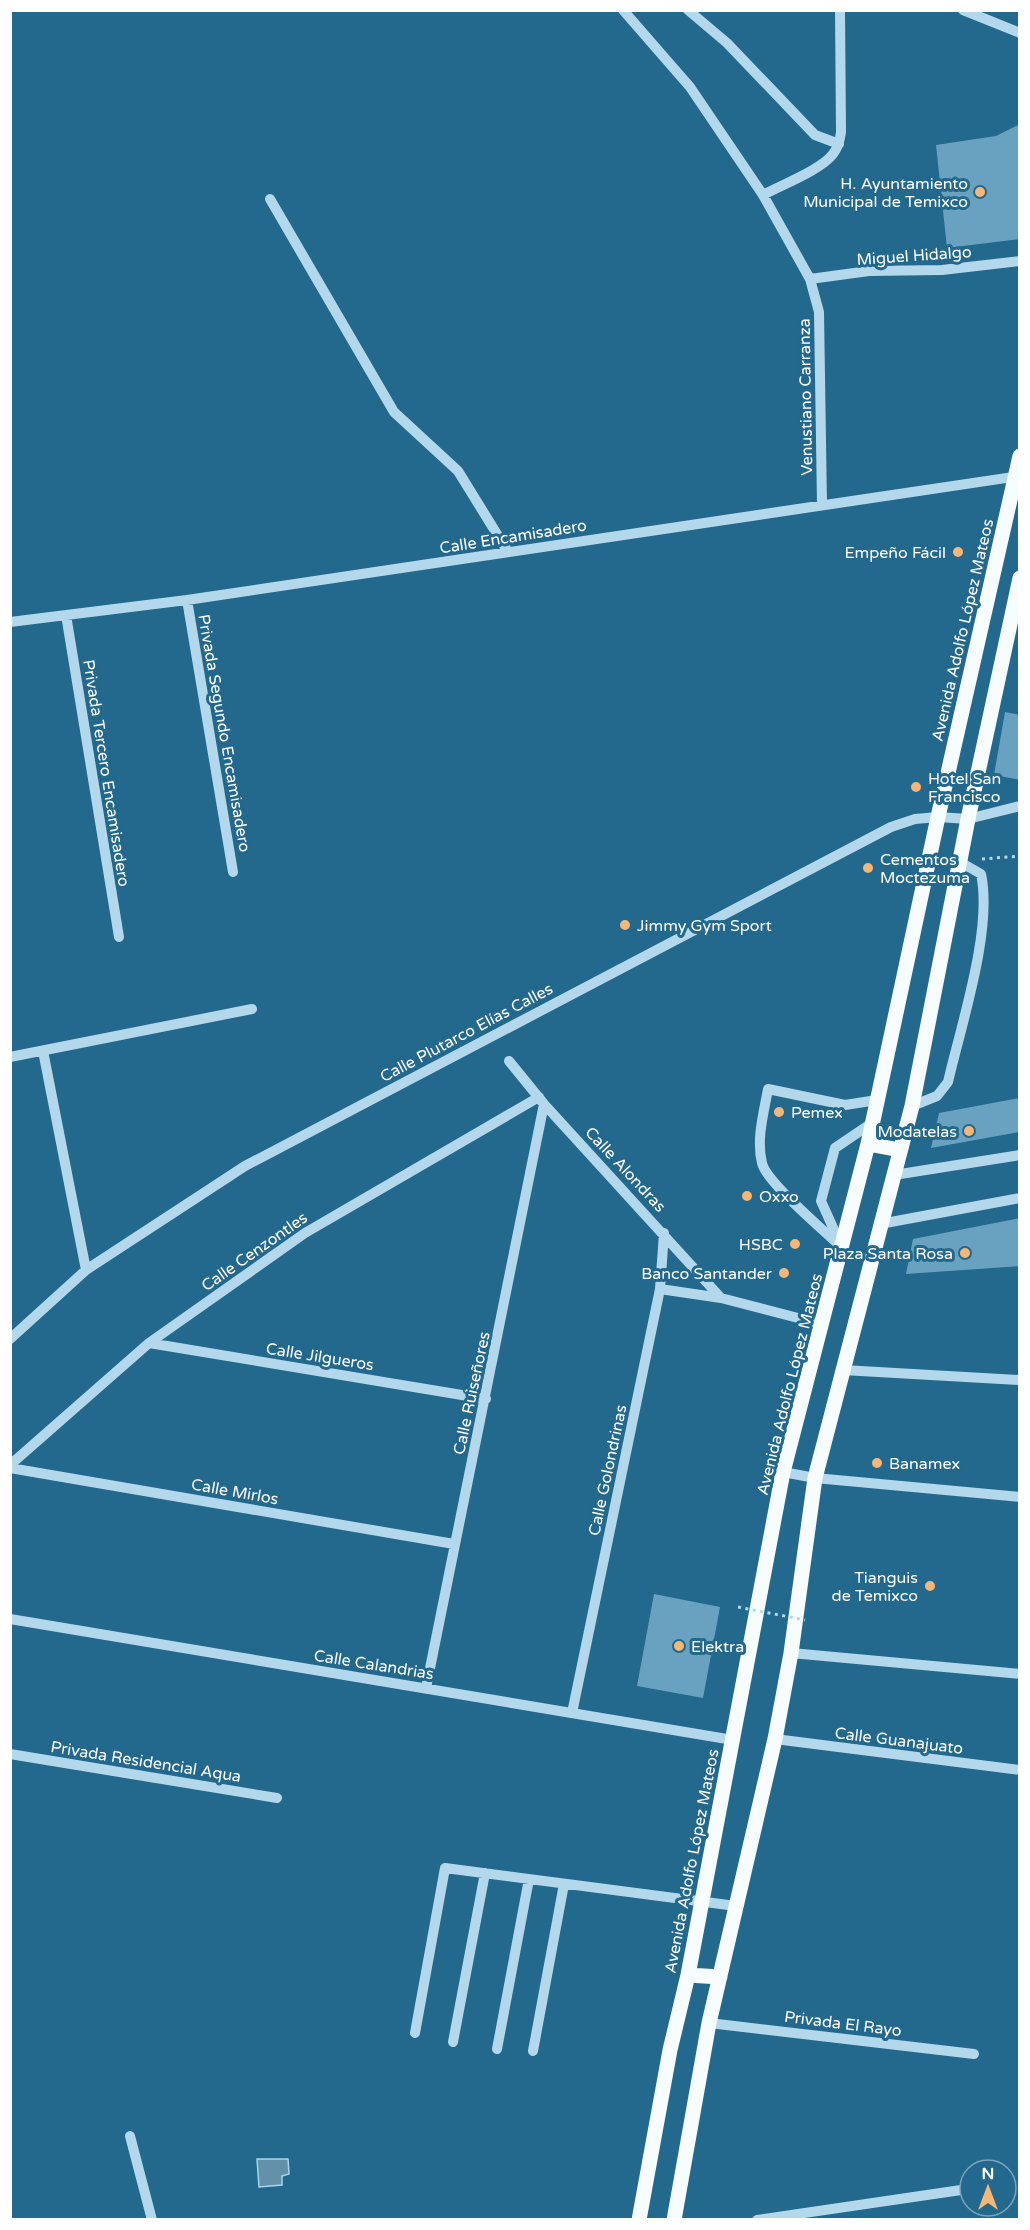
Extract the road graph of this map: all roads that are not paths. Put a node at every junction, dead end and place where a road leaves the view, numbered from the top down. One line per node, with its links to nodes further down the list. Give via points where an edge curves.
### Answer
1 (623, 10): 7 (street, Venustiano Carranza, via 690,87)
2 (688, 10): 6 (street, via 727,43 814,135)
3 (840, 10): 6 (street)
4 (963, 10): 5 (street)
5 (1020, 33)
6 (839, 144): 7 (street, via 824,163)
7 (763, 195): 10 (street, Venustiano Carranza)
8 (270, 199): 14 (street, via 394,412 458,471)
9 (1020, 261): 10 (street, Miguel Hidalgo)
10 (810, 279): 13 (street, Venustiano Carranza, via 819,312)
11 (1020, 456): 12 (main road, Avenida Adolfo López Mateos)
12 (1018, 476): 13 (street, Calle Encamisadero); 20 (main road, Avenida Adolfo López Mateos)
13 (822, 505): 14 (street, Calle Encamisadero)
14 (508, 552): 16 (street, Calle Encamisadero)
15 (1020, 578): 21 (main road)
16 (187, 600): 17 (street, Calle Encamisadero); 23 (street, Privada Segundo Encamisadero)
17 (66, 615): 18 (street, Calle Encamisadero); 24 (street, Privada Tercero Encamisadero)
18 (10, 622)
19 (1020, 806): 21 (street, Calle Plutarco Elías Calles)
20 (938, 817): 21 (street, Calle Plutarco Elías Calles); 30 (main road, Avenida Adolfo López Mateos); 41 (street, Calle Plutarco Elías Calles, via 891,827 244,1166)
21 (968, 819): 22 (main road)
22 (960, 862): 31 (main road); 31 (street, via 981,874 984,928 948,1082 937,1096)
23 (233, 872)
24 (119, 937)
25 (252, 1009): 26 (street)
26 (43, 1051): 27 (street); 41 (street)
27 (10, 1058)
28 (509, 1061): 29 (street, Calle Alondras)
29 (542, 1100): 39 (street, Calle Alondras); 46 (street, Calle Cenzontles, via 305,1233); 49 (street, Calle Ruiseñores)
30 (877, 1100): 32 (main road, Avenida Adolfo López Mateos); 40 (street, via 845,1105 768,1089 760,1136 762,1164 774,1183)
31 (912, 1106): 34 (main road)
32 (872, 1123): 33 (main road, Avenida Adolfo López Mateos); 40 (street, via 835,1148 821,1201)
33 (868, 1144): 34 (main road); 40 (main road, Avenida Adolfo López Mateos)
34 (900, 1150): 36 (main road)
35 (1020, 1155): 36 (street)
36 (894, 1175): 38 (main road)
37 (1020, 1198): 38 (street)
38 (880, 1224): 47 (main road)
39 (664, 1233): 42 (street, Calle Golondrinas); 43 (street, Calle Alondras)
40 (842, 1247): 44 (main road, Avenida Adolfo López Mateos)
41 (86, 1270): 45 (street, Calle Plutarco Elías Calles)
42 (660, 1289): 43 (street); 59 (street, Calle Golondrinas)
43 (721, 1298): 44 (street)
44 (821, 1324): 51 (main road, Avenida Adolfo López Mateos)
45 (10, 1339)
46 (149, 1343): 49 (street, Calle Jilgueros); 50 (street, Calle Cenzontles)
47 (843, 1370): 48 (street); 52 (main road)
48 (1020, 1380)
49 (486, 1399): 54 (street, Calle Ruiseñores)
50 (10, 1467): 54 (street, Calle Mirlos)
51 (783, 1472): 52 (street); 61 (main road, Avenida Adolfo López Mateos)
52 (815, 1478): 53 (street); 56 (main road)
53 (1020, 1497)
54 (454, 1544): 58 (street, Calle Ruiseñores)
55 (10, 1619): 58 (street, Calle Calandrias)
56 (790, 1653): 57 (street); 60 (main road)
57 (1020, 1674)
58 (426, 1688): 59 (street, Calle Calandrias)
59 (572, 1713): 61 (street, Calle Calandrias)
60 (775, 1739): 63 (street, Calle Guanajuato); 69 (main road)
61 (733, 1740): 68 (main road, Avenida Adolfo López Mateos)
62 (10, 1754): 64 (street, Privada Residencial Aqua)
63 (1020, 1770)
64 (277, 1798)
65 (485, 1873): 66 (street); 73 (street, via 445,1868); 74 (street)
66 (529, 1879): 67 (street); 75 (street)
67 (564, 1884): 68 (street); 76 (street)
68 (702, 1902): 69 (street); 70 (main road, Avenida Adolfo López Mateos)
69 (736, 1906): 71 (main road)
70 (688, 1975): 71 (main road); 81 (main road, Avenida Adolfo López Mateos)
71 (720, 1977): 72 (main road)
72 (709, 2023): 77 (street, Privada El Rayo); 82 (main road)
73 (415, 2033)
74 (453, 2042)
75 (497, 2049)
76 (533, 2051)
77 (974, 2054)
78 (130, 2136): 80 (street)
79 (958, 2190): 83 (street)
80 (152, 2220)
81 (639, 2220)
82 (674, 2220)
83 (757, 2220)

